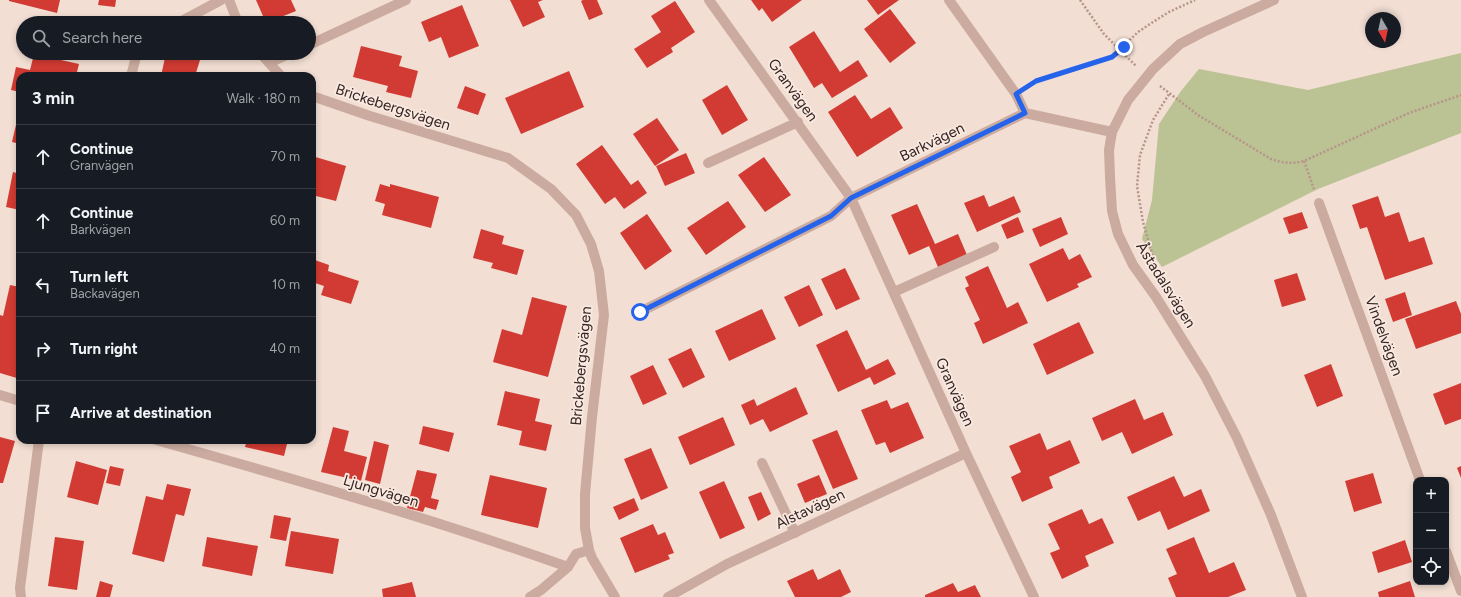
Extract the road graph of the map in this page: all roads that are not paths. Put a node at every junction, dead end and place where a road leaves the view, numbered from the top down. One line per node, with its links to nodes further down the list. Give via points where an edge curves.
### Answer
1 (221, 0): 7 (street)
2 (229, 0): 8 (street)
3 (406, 0): 9 (street)
4 (709, 0): 18 (street, Granvägen)
5 (949, 0): 17 (street, via 1016,94)
6 (1274, 0): 19 (street, Åstadalsvägen, via 1180,44 1153,69 1128,100)
7 (191, 16)
8 (235, 16)
9 (316, 41)
10 (135, 60): 14 (street)
11 (266, 60): 13 (street)
12 (276, 60): 13 (street)
13 (269, 63): 15 (street)
14 (132, 72)
15 (277, 72)
16 (316, 97): 34 (street, Brickebergsvägen, via 508,158 551,189 576,215 591,244 599,271 604,315 585,494)
17 (1025, 113): 19 (street); 21 (street, Barkvägen)
18 (798, 122): 20 (street); 21 (street, Granvägen)
19 (1112, 132): 43 (street, Åstadalsvägen, via 1109,150 1110,184 1112,211 1118,234 1133,265 1205,376 1237,438 1271,514)
20 (708, 163)
21 (851, 198): 24 (street, Granvägen); 25 (street, via 831,216)
22 (1319, 203): 32 (street, Vindelvägen)
23 (994, 247): 24 (street)
24 (894, 292): 30 (street, Granvägen)
25 (640, 312)
26 (0, 395): 27 (street)
27 (16, 400)
28 (38, 444): 38 (street)
29 (170, 444): 36 (street, Ljungvägen, via 359,499)
30 (966, 453): 33 (street, Alstavägen); 42 (street, Granvägen)
31 (762, 462): 33 (street)
32 (1419, 477)
33 (795, 533): 41 (street, Alstavägen, via 727,564)
34 (589, 550): 36 (street, via 576,554); 40 (street, Brickebergsvägen)
35 (1449, 559): 37 (street)
36 (568, 567): 39 (street)
37 (1461, 591)
38 (20, 597)
39 (530, 597)
40 (615, 597)
41 (668, 597)
42 (1034, 597)
43 (1302, 597)

